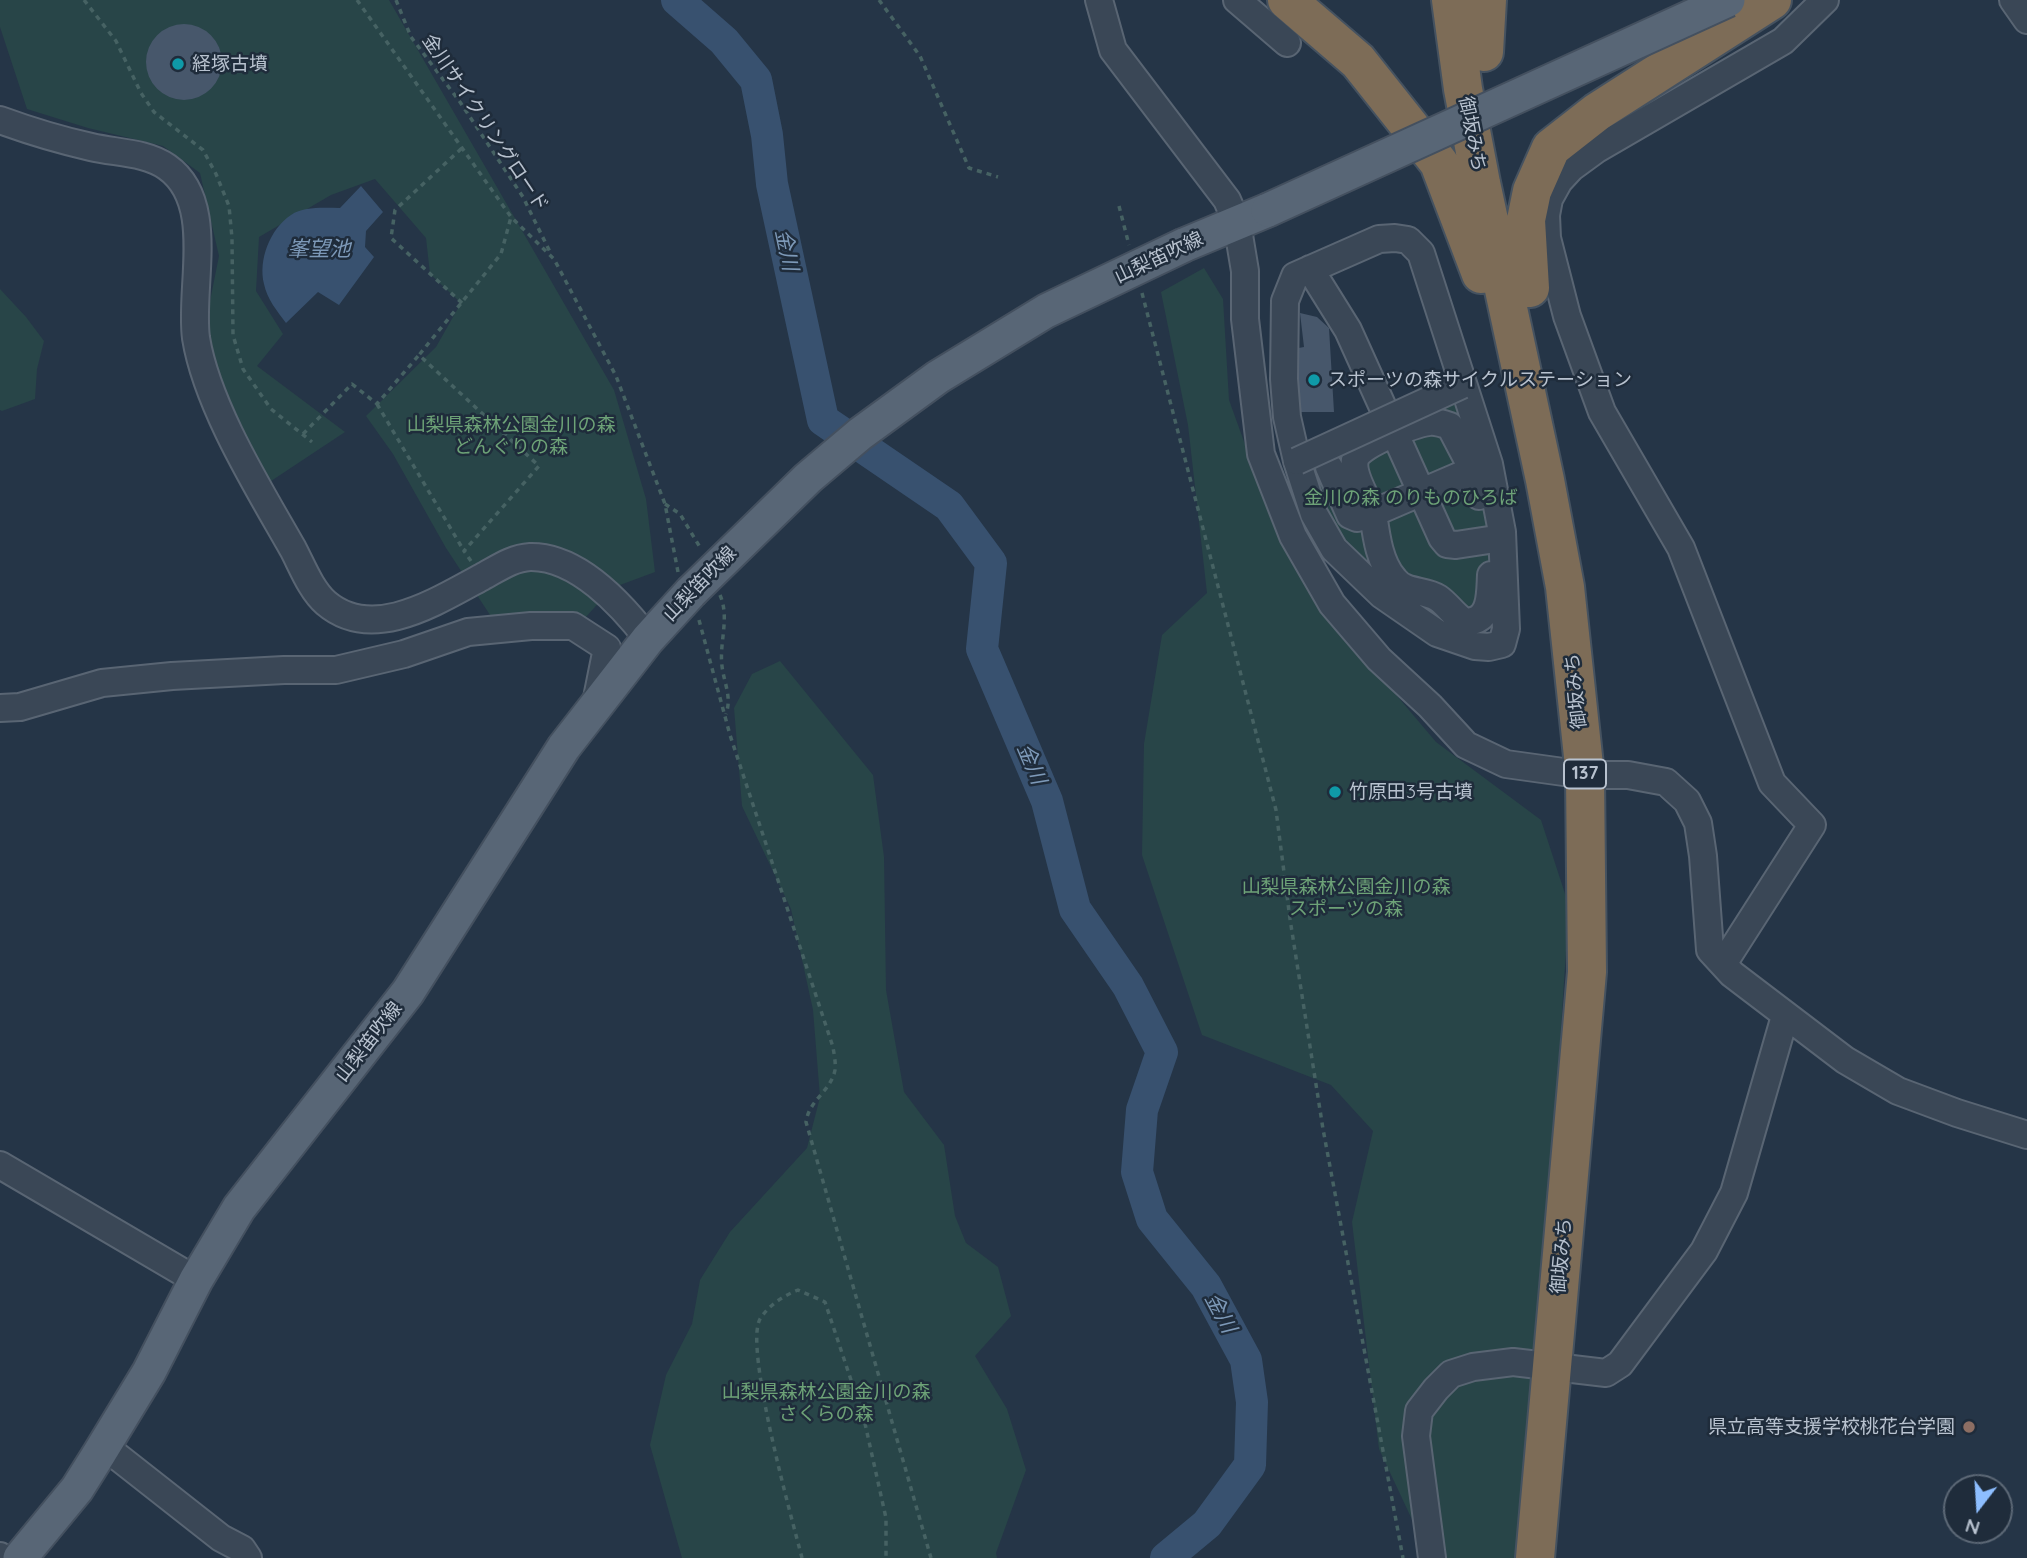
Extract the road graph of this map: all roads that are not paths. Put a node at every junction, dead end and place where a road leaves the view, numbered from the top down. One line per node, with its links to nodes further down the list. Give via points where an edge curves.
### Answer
1 (1098, 0): 15 (street, via 1113,50 1227,200)
2 (1237, 0): 12 (street)
3 (1287, 0): 23 (highway, via 1358,61 1438,163 1490,297)
4 (1451, 0): 23 (highway, 御坂みち / 137, via 1481,183)
5 (1476, 0): 13 (highway, 御坂みち / 137)
6 (1487, 0): 13 (highway)
7 (1728, 0): 15 (main road, 山梨笛吹線, bridge)
8 (1772, 0): 17 (highway, via 1597,112 1551,148 1532,191 1526,220)
9 (1825, 0): 31 (street, via 1783,41 1571,168 1549,199 1546,215 1547,238 1567,316 1602,412 1681,548 1772,783 1812,825)
10 (2013, 0): 11 (street)
11 (2027, 20)
12 (1287, 43)
13 (1484, 52): 17 (highway, 御坂みち / 137)
14 (0, 120): 27 (street, via 94,148 145,157 167,167 182,181 192,200 197,233 196,337 208,383 259,489 325,602 355,618 395,618 514,560 531,557 557,562 592,582 624,608)
15 (1237, 223): 27 (main road, 山梨笛吹線, bridge, via 1046,311 938,377 808,478); 30 (street, via 1261,454 1293,536 1332,604 1379,659 1466,745 1506,764)
16 (1310, 269): 18 (street, via 1379,239 1408,240 1421,253); 19 (street, via 1348,330); 20 (street, via 1295,276 1285,301 1284,379)
17 (1530, 288): 30 (highway, 御坂みち / 137, via 1580,525 1598,680)
18 (1462, 384): 20 (street, bridge); 20 (street, via 1489,464 1502,531 1506,629 1502,644 1475,646 1437,633 1382,595 1334,550 1314,514)
19 (1394, 434): 22 (street, via 1430,421 1450,426); 24 (street); 25 (street, via 1362,449 1354,467)
20 (1297, 461)
21 (1329, 467): 25 (street, via 1350,515)
22 (1473, 470): 24 (street); 26 (street)
23 (1545, 480): 30 (highway, 御坂みち / 137)
24 (1420, 491): 25 (street); 26 (street, via 1447,544)
25 (1373, 513): 26 (street, via 1377,540 1393,578 1409,590 1437,597 1468,622 1479,619 1490,600)
26 (1489, 540)
27 (648, 639): 28 (main road, 山梨笛吹線)
28 (596, 703): 29 (street, via 607,648 573,626 531,626 468,632 336,670 103,683); 35 (main road, 山梨笛吹線, via 408,992 239,1208)
29 (0, 708)
30 (1595, 775): 31 (street, via 1666,782 1687,801 1700,834 1710,950); 36 (highway, 御坂みち / 137, via 1609,817 1610,969 1588,1254)
31 (1723, 964): 32 (street)
32 (1785, 1016): 33 (street, via 1898,1091); 36 (street, via 1734,1193 1704,1251 1620,1364 1605,1373)
33 (2027, 1135)
34 (0, 1165): 35 (street)
35 (196, 1280): 37 (main road, 山梨笛吹線)
36 (1564, 1367): 40 (street, via 1513,1362 1473,1367 1451,1374 1419,1411 1416,1436); 41 (highway, 御坂みち / 137); 42 (highway, 御坂みち / 137)
37 (104, 1446): 38 (main road, 山梨笛吹線, via 77,1489); 39 (street)
38 (20, 1558)
39 (248, 1558)
40 (1432, 1558)
41 (1535, 1558)
42 (1556, 1558)

